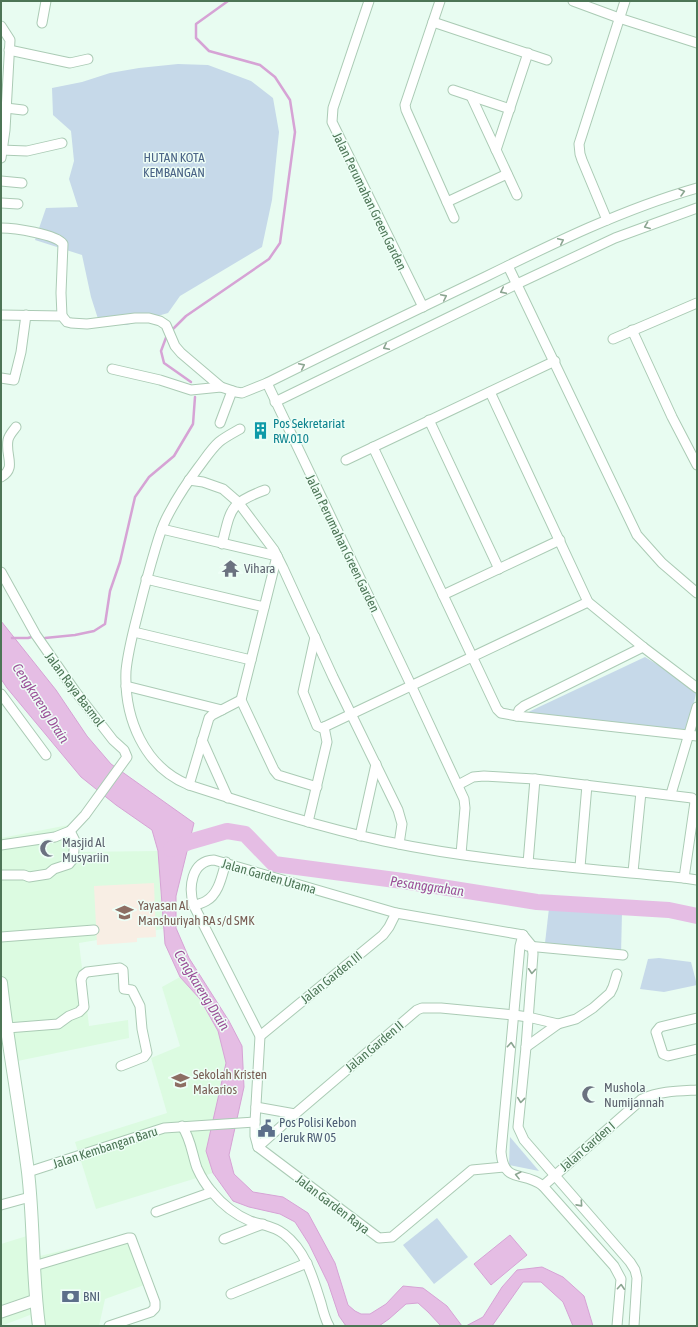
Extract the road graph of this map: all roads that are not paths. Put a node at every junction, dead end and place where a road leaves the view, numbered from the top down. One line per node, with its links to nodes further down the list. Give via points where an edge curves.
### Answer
1 (46, 1): 8 (street)
2 (370, 1): 38 (street, Jalan Perumahan Green Garden, via 333,108 332,122)
3 (440, 1): 7 (street)
4 (573, 1): 6 (street)
5 (625, 1): 6 (street)
6 (619, 18): 10 (street); 33 (street, via 579,149)
7 (433, 22): 12 (street); 28 (street, via 406,101 406,110)
8 (42, 23)
9 (1, 26): 11 (street, via 10,40)
10 (697, 43)
11 (9, 50): 13 (street, via 70,63); 17 (street)
12 (528, 53): 14 (street); 18 (street)
13 (88, 59)
14 (547, 60)
15 (453, 90): 16 (street)
16 (471, 96): 18 (street); 21 (street)
17 (4, 103): 19 (street); 22 (street, via 5,130)
18 (510, 109): 21 (street)
19 (23, 110)
20 (62, 143): 22 (street, via 27,151)
21 (496, 150): 23 (street)
22 (1, 153)
23 (507, 174): 27 (street); 28 (street)
24 (1, 181): 25 (street)
25 (22, 183)
26 (697, 188): 33 (street, one-way to 26, via 640,206)
27 (517, 195)
28 (447, 202): 32 (street)
29 (1, 203): 30 (street)
30 (18, 204)
31 (697, 208): 36 (street, one-way to 36, via 614,238)
32 (454, 218)
33 (607, 220): 35 (street, one-way to 33)
34 (1, 228): 41 (street, via 18,228 58,239 63,244)
35 (508, 266): 36 (street); 38 (street, one-way to 35)
36 (517, 284): 44 (street); 51 (street, one-way to 51)
37 (697, 303): 42 (street)
38 (423, 307): 47 (street, one-way to 38)
39 (1, 315): 40 (street)
40 (26, 316): 41 (street); 46 (street, via 14,380)
41 (62, 316): 48 (street, via 67,322 87,324 135,318 160,321 166,325 181,353)
42 (632, 330): 43 (street); 58 (street)
43 (613, 338)
44 (554, 362): 50 (street); 70 (street, via 637,535 652,553)
45 (112, 369): 48 (street, via 160,380 189,390)
46 (1, 378)
47 (267, 383): 49 (street, via 242,393); 51 (street, Jalan Perumahan Green Garden)
48 (221, 387): 49 (street)
49 (232, 392): 53 (street)
50 (490, 392): 52 (street); 64 (street)
51 (275, 402): 79 (street, Jalan Perumahan Green Garden)
52 (429, 420): 56 (street); 67 (street)
53 (220, 423)
54 (16, 426): 59 (street, via 8,439 10,468)
55 (240, 428): 60 (street, via 219,442)
56 (373, 447): 57 (street); 71 (street)
57 (346, 460)
58 (697, 465)
59 (1, 477)
60 (189, 480): 62 (street, via 223,489); 63 (street)
61 (264, 490): 62 (street)
62 (238, 502): 65 (street, via 228,518); 66 (street)
63 (162, 529): 65 (street); 69 (street)
64 (560, 540): 67 (street); 72 (street)
65 (222, 544): 66 (street)
66 (277, 556): 73 (street); 75 (street)
67 (499, 569): 71 (street)
68 (1, 572): 102 (street, Jalan Raya Basmol, via 37,637 75,691 128,757)
69 (146, 579): 73 (street); 74 (street)
70 (697, 593)
71 (443, 595): 77 (street)
72 (588, 602): 76 (street); 77 (street)
73 (264, 607): 78 (street)
74 (134, 632): 78 (street); 80 (street, via 126,669)
75 (315, 637): 86 (street); 88 (street, via 302,692 317,726)
76 (644, 647): 81 (street); 87 (street, via 524,706)
77 (472, 656): 79 (street); 87 (street, via 497,709 501,713)
78 (251, 660): 83 (street)
79 (411, 685): 86 (street); 95 (street, Jalan Perumahan Green Garden)
80 (126, 686): 85 (street); 94 (street, via 131,717 142,746 160,767)
81 (697, 688)
82 (1, 694): 91 (street)
83 (241, 700): 85 (street); 97 (street, via 278,776)
84 (697, 707): 89 (street)
85 (222, 710): 90 (street, via 208,718)
86 (352, 714): 88 (street); 92 (street)
87 (517, 716): 89 (street)
88 (324, 727): 97 (street, via 328,742)
89 (693, 736): 99 (street)
90 (202, 740): 94 (street); 100 (street)
91 (46, 755)
92 (376, 764): 103 (street); 104 (street, via 401,817)
93 (535, 780): 95 (street, via 484,776 473,777); 96 (street); 108 (street)
94 (189, 785): 100 (street)
95 (458, 785): 106 (street, Jalan Perumahan Green Garden, via 465,804)
96 (587, 785): 98 (street); 109 (street)
97 (317, 787): 101 (street)
98 (641, 792): 99 (street); 110 (street)
99 (671, 794): 112 (street, via 691,797 695,802)
100 (228, 798): 101 (street)
101 (308, 822): 103 (street)
102 (70, 831): 105 (street, via 55,837); 111 (street, via 75,840 73,859 69,864 51,870 48,874 29,877)
103 (360, 836): 104 (street)
104 (399, 844): 106 (street)
105 (1, 845)
106 (461, 854): 108 (street)
107 (226, 862): 114 (street, via 215,893 206,901); 114 (street, Jalan Garden Utama, via 211,860 200,866 190,889); 115 (street, Jalan Garden Utama)
108 (528, 863): 109 (street)
109 (580, 867): 110 (street)
110 (633, 872): 112 (street)
111 (1, 875)
112 (684, 878): 113 (street)
113 (697, 880)
114 (194, 906): 130 (street, Jalan Garden Utama)
115 (396, 913): 117 (street, Jalan Garden Utama); 130 (street, Jalan Garden III, via 383,935)
116 (94, 930): 118 (street)
117 (523, 935): 119 (street); 120 (street)
118 (1, 937)
119 (520, 946): 120 (street); 125 (street)
120 (532, 946): 121 (street); 126 (street, one-way to 126)
121 (622, 955)
122 (617, 974): 128 (street, via 613,987 606,997 576,1019)
123 (1, 982): 124 (main road)
124 (2, 998): 129 (main road)
125 (514, 1015): 126 (street); 137 (street, Jalan Garden II, via 441,1008 417,1010); 140 (street, one-way to 125)
126 (528, 1017): 128 (street); 131 (street)
127 (697, 1018): 132 (street, via 660,1027 656,1032 663,1054 668,1056)
128 (558, 1024): 131 (street)
129 (7, 1028): 133 (main road); 134 (street, via 61,1023 84,1007 81,980 83,975 87,972 120,968 123,970 124,989 132,990 140,1006 147,1053 144,1057)
130 (260, 1036): 136 (street)
131 (526, 1047): 141 (street, one-way to 141)
132 (697, 1049)
133 (5, 1053): 144 (main road)
134 (121, 1066)
135 (697, 1090): 145 (street, Jalan Garden I, via 653,1094 642,1099)
136 (256, 1107): 137 (street); 138 (street)
137 (295, 1114): 142 (street, Jalan Garden II)
138 (255, 1122): 139 (street, Jalan Kembangan Baru); 142 (street)
139 (182, 1126): 144 (street, Jalan Kembangan Baru, via 155,1130); 147 (street, via 189,1136 197,1168)
140 (504, 1127): 141 (street); 143 (street, via 501,1152)
141 (518, 1127): 145 (street, via 524,1140)
142 (258, 1147): 143 (street, Jalan Garden Raya, via 379,1238 394,1235 472,1170)
143 (504, 1167): 146 (street, one-way to 143, via 536,1180 513,1175)
144 (28, 1172): 148 (main road)
145 (554, 1175): 146 (street, Jalan Garden I); 153 (street, one-way to 153)
146 (542, 1186): 154 (street)
147 (212, 1192): 150 (street); 151 (street, via 238,1215)
148 (30, 1198): 149 (street); 156 (main road)
149 (1, 1205)
150 (156, 1212)
151 (263, 1224): 152 (street); 155 (street, via 283,1233 292,1241)
152 (224, 1239)
153 (610, 1239): 154 (street); 164 (street, via 630,1262 636,1274)
154 (599, 1249): 163 (street, one-way to 154, via 622,1279)
155 (307, 1263): 157 (street); 160 (street)
156 (34, 1266): 158 (main road); 162 (street, via 131,1238 155,1302 154,1308 151,1312)
157 (231, 1294)
158 (36, 1300): 159 (street); 161 (main road)
159 (1, 1312)
160 (325, 1325)
161 (39, 1326)
162 (109, 1326)
163 (618, 1326)
164 (634, 1326)

